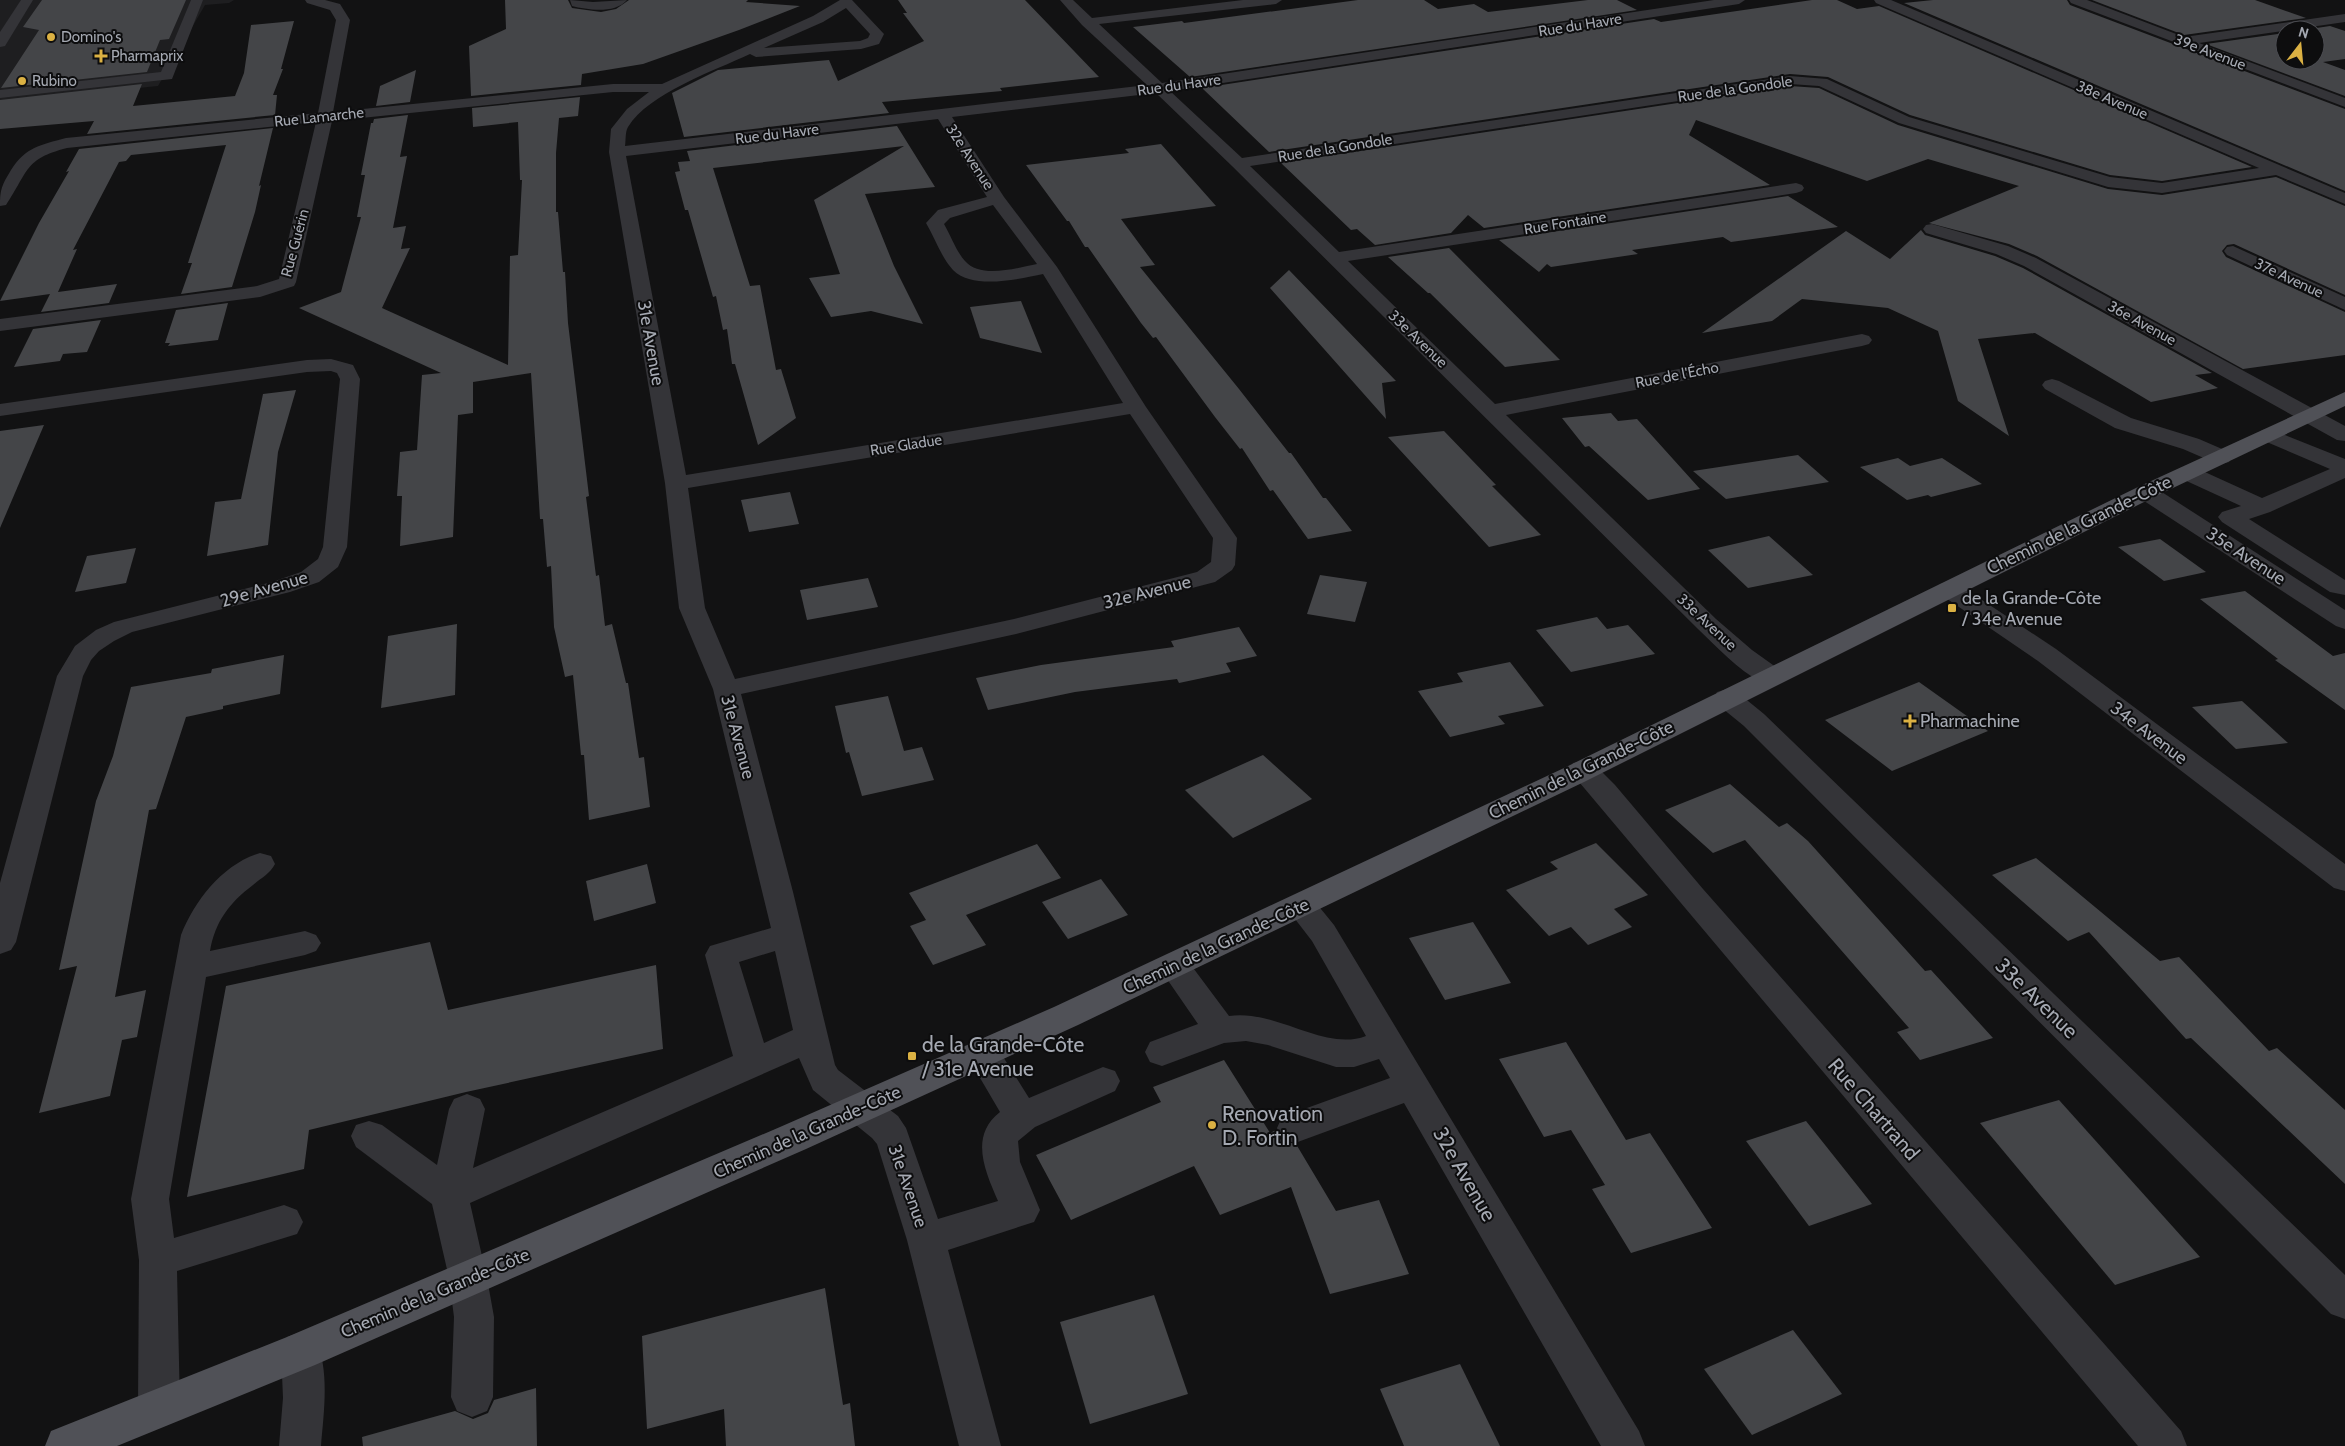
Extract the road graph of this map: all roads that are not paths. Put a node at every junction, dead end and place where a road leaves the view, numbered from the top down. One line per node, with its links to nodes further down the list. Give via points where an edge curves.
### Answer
1 (27, 0): 17 (street)
2 (197, 0): 21 (street, via 167,76)
3 (311, 0): 24 (street, Rue Guérin, via 335,7 343,20)
4 (576, 0): 5 (street, via 576,3 584,5 606,5)
5 (621, 0)
6 (1066, 0): 15 (street, 33e Avenue)
7 (1276, 0): 15 (street)
8 (1653, 0): 13 (street)
9 (1739, 0): 13 (street, Rue du Havre)
10 (1880, 0): 27 (street, 38e Avenue)
11 (2075, 0): 16 (street, 39e Avenue)
12 (846, 1): 18 (street, 31e Avenue, via 818,19); 18 (street, 31e Avenue, via 877,34 874,41 861,45)
13 (1673, 11): 20 (street, Rue du Havre)
14 (2345, 18): 16 (street)
15 (1087, 22): 20 (street, 33e Avenue)
16 (2181, 41): 22 (street, 39e Avenue)
17 (0, 43)
18 (737, 54): 19 (street, 31e Avenue)
19 (664, 88): 24 (street, Rue Lamarche, via 613,88); 25 (street, 31e Avenue, via 632,112 618,129)
20 (1159, 88): 23 (street, Rue du Havre); 26 (street, 33e Avenue)
21 (0, 94)
22 (2345, 103)
23 (943, 115): 25 (street, Rue du Havre); 29 (street, 32e Avenue)
24 (325, 117): 31 (street, Rue Lamarche, via 66,143 40,150 26,159); 37 (street, Rue Guérin, via 287,282 260,291)
25 (617, 152): 50 (street, 31e Avenue)
26 (1238, 163): 27 (street, Rue de la Gondole, via 1790,80 1809,80 1822,82 1904,120 2108,182 2162,188); 34 (street, 33e Avenue)
27 (2278, 170): 30 (street, 38e Avenue)
28 (1796, 188): 34 (street, Rue Fontaine)
29 (997, 199): 35 (street, 32e Avenue); 35 (street, 32e Avenue, via 944,214 935,223 961,268 976,274 1009,275)
30 (2345, 199)
31 (0, 201)
32 (1932, 228): 44 (street, 36e Avenue, via 2030,262)
33 (2234, 251): 36 (street, 37e Avenue)
34 (1333, 258): 43 (street, 33e Avenue)
35 (1048, 268): 41 (street, 32e Avenue)
36 (2345, 304)
37 (0, 326)
38 (1862, 340): 43 (street, Rue de l'Écho)
39 (2052, 385): 47 (street, via 2123,424 2191,444)
40 (2345, 398): 44 (main road, Chemin de la Grande-Côte)
41 (1136, 407): 50 (street, Rue Gladue); 60 (street, 32e Avenue, via 1225,538 1223,565 1206,577 1016,626)
42 (0, 410): 67 (street, 29e Avenue, via 307,366 339,367 346,370 350,379 335,547 333,556 321,570 281,587 123,627 99,637 78,656)
43 (1492, 411): 59 (street, 33e Avenue, via 1708,624)
44 (2310, 416): 45 (main road, Chemin de la Grande-Côte); 46 (street, 36e Avenue)
45 (2270, 435): 47 (main road, Chemin de la Grande-Côte); 48 (street)
46 (2345, 435)
47 (2221, 457): 49 (main road, Chemin de la Grande-Côte)
48 (2345, 469): 52 (street)
49 (2188, 473): 51 (main road, Chemin de la Grande-Côte); 52 (street)
50 (676, 483): 60 (street, 31e Avenue, via 692,608)
51 (2146, 492): 54 (street, 35e Avenue); 56 (main road, Chemin de la Grande-Côte)
52 (2262, 507): 53 (street)
53 (2230, 517): 54 (street); 55 (street)
54 (2198, 524): 57 (street, 35e Avenue)
55 (2342, 587): 57 (street)
56 (1949, 589): 59 (main road, Chemin de la Grande-Côte); 64 (street, 34e Avenue, via 2023,638)
57 (2305, 595): 58 (street, 35e Avenue)
58 (2345, 621)
59 (1771, 676): 61 (main road, Chemin de la Grande-Côte)
60 (726, 689): 66 (street, 31e Avenue)
61 (1727, 698): 62 (main road, Chemin de la Grande-Côte); 89 (street, 33e Avenue, via 1754,720)
62 (1583, 770): 65 (main road, Chemin de la Grande-Côte); 97 (street, Rue Chartrand)
63 (260, 864): 70 (street, via 226,889 202,918)
64 (2345, 880)
65 (1301, 906): 69 (main road, Chemin de la Grande-Côte); 73 (street, 32e Avenue, via 1323,933)
66 (788, 935): 72 (street, 31e Avenue); 76 (street, via 721,955)
67 (0, 942)
68 (305, 943): 70 (street)
69 (1174, 966): 71 (street); 75 (main road, Chemin de la Grande-Côte)
70 (191, 968): 87 (street, via 150,1199)
71 (1221, 1030): 73 (street, via 1239,1026 1267,1030 1329,1052 1344,1054); 74 (street)
72 (812, 1037): 76 (street); 80 (street, 31e Avenue, via 825,1080)
73 (1387, 1042): 78 (street, 32e Avenue)
74 (1162, 1052)
75 (984, 1054): 80 (main road, Chemin de la Grande-Côte); 81 (street)
76 (752, 1062): 84 (street)
77 (1103, 1081): 81 (street)
78 (1412, 1085): 82 (street); 96 (street, 32e Avenue)
79 (467, 1109): 84 (street)
80 (860, 1109): 86 (street, 31e Avenue, via 884,1127 893,1140); 88 (main road, Chemin de la Grande-Côte)
81 (1022, 1118): 86 (street, via 1004,1130 999,1147 1000,1159 1020,1210)
82 (1295, 1128)
83 (369, 1136): 84 (street)
84 (449, 1195): 88 (street)
85 (284, 1222): 87 (street)
86 (926, 1240): 95 (street, 31e Avenue)
87 (158, 1260): 92 (street)
88 (468, 1278): 90 (main road, Chemin de la Grande-Côte); 91 (street, via 474,1317)
89 (2345, 1301)
90 (301, 1350): 92 (main road, Chemin de la Grande-Côte); 94 (street, via 304,1398)
91 (472, 1397)
92 (159, 1408): 93 (main road, Chemin de la Grande-Côte)
93 (66, 1446)
94 (300, 1446)
95 (980, 1446)
96 (1624, 1446)
97 (2166, 1446)

